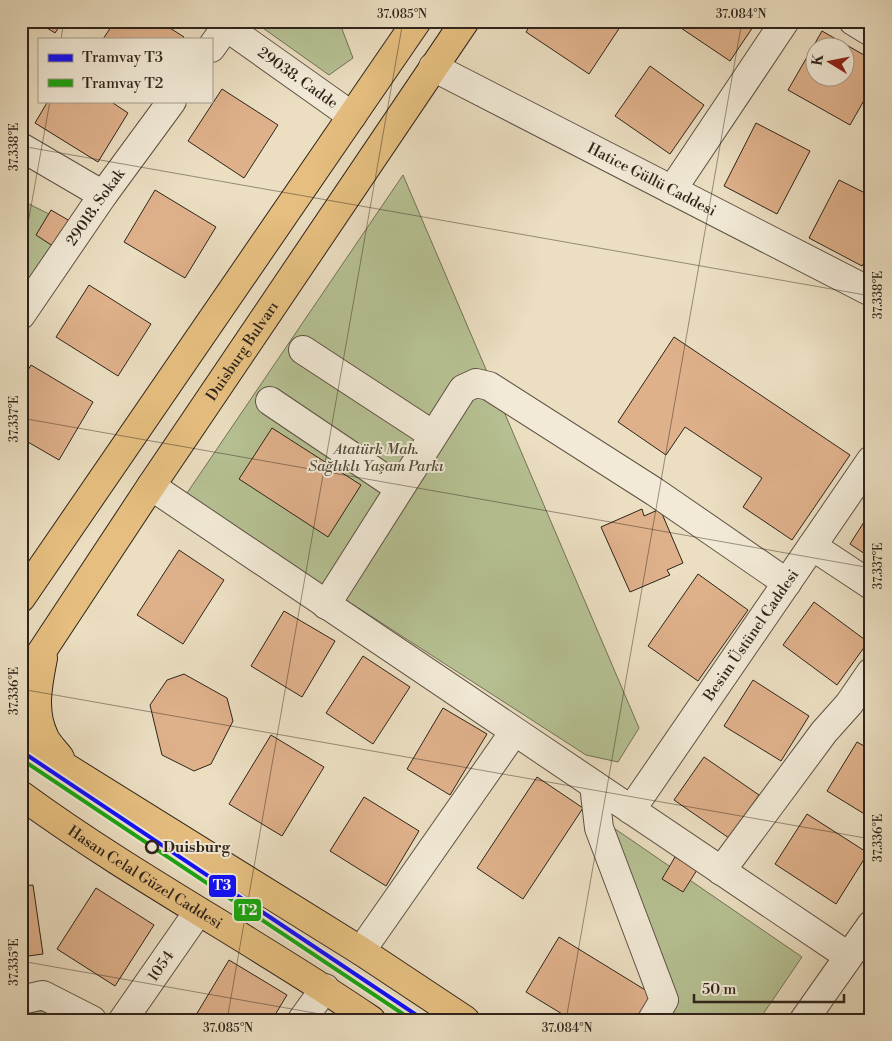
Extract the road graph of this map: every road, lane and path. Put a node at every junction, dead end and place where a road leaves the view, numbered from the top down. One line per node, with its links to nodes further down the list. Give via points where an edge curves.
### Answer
1 (417, 21): 9 (main road)
2 (465, 21): 7 (main road, Duisburg Bulvarı)
3 (785, 21): 11 (street)
4 (853, 21): 6 (street)
5 (219, 32): 9 (street, 29038. Cadde)
6 (871, 32)
7 (433, 67): 11 (street, Hatice Güllü Caddesi); 19 (main road, Duisburg Bulvarı)
8 (171, 102): 12 (street, 29018. Sokak)
9 (352, 116): 24 (main road)
10 (21, 147): 12 (street)
11 (672, 190): 13 (street, Hatice Güllü Caddesi)
12 (104, 195): 14 (street, 29018. Sokak)
13 (871, 292)
14 (21, 315)
15 (303, 350): 17 (street)
16 (270, 400): 20 (street)
17 (433, 436): 20 (street); 22 (street, via 463,389 476,383 489,386 655,492)
18 (871, 460): 21 (street, Besim Üstünel Caddesi)
19 (150, 486): 25 (street); 26 (main road, Duisburg Bulvarı)
20 (399, 488): 25 (street)
21 (812, 546): 22 (street, Besim Üstünel Caddesi); 23 (street)
22 (786, 583): 34 (street, Besim Üstünel Caddesi)
23 (871, 585)
24 (21, 598)
25 (326, 605): 29 (street)
26 (46, 647): 28 (main road, Duisburg Bulvarı); 31 (main road, via 36,699 39,718 44,736)
27 (871, 672): 35 (street)
28 (21, 683)
29 (514, 732): 32 (street); 38 (street)
30 (21, 736): 31 (main road)
31 (67, 768): 38 (main road)
32 (594, 785): 34 (street); 47 (street, via 600,828 664,1000)
33 (28, 806): 36 (main road, Hasan Celal Güzel Caddesi)
34 (631, 810): 35 (street)
35 (721, 871): 39 (street)
36 (198, 912): 40 (main road, Hasan Celal Güzel Caddesi); 43 (street, 1054)
37 (871, 925): 39 (street)
38 (361, 951): 46 (main road)
39 (848, 956): 48 (street)
40 (325, 988): 44 (street); 45 (main road, Hasan Celal Güzel Caddesi)
41 (21, 1000): 42 (street, via 42,995)
42 (92, 1020)
43 (124, 1020)
44 (302, 1020)
45 (371, 1020)
46 (465, 1020)
47 (652, 1020)
48 (804, 1020)

